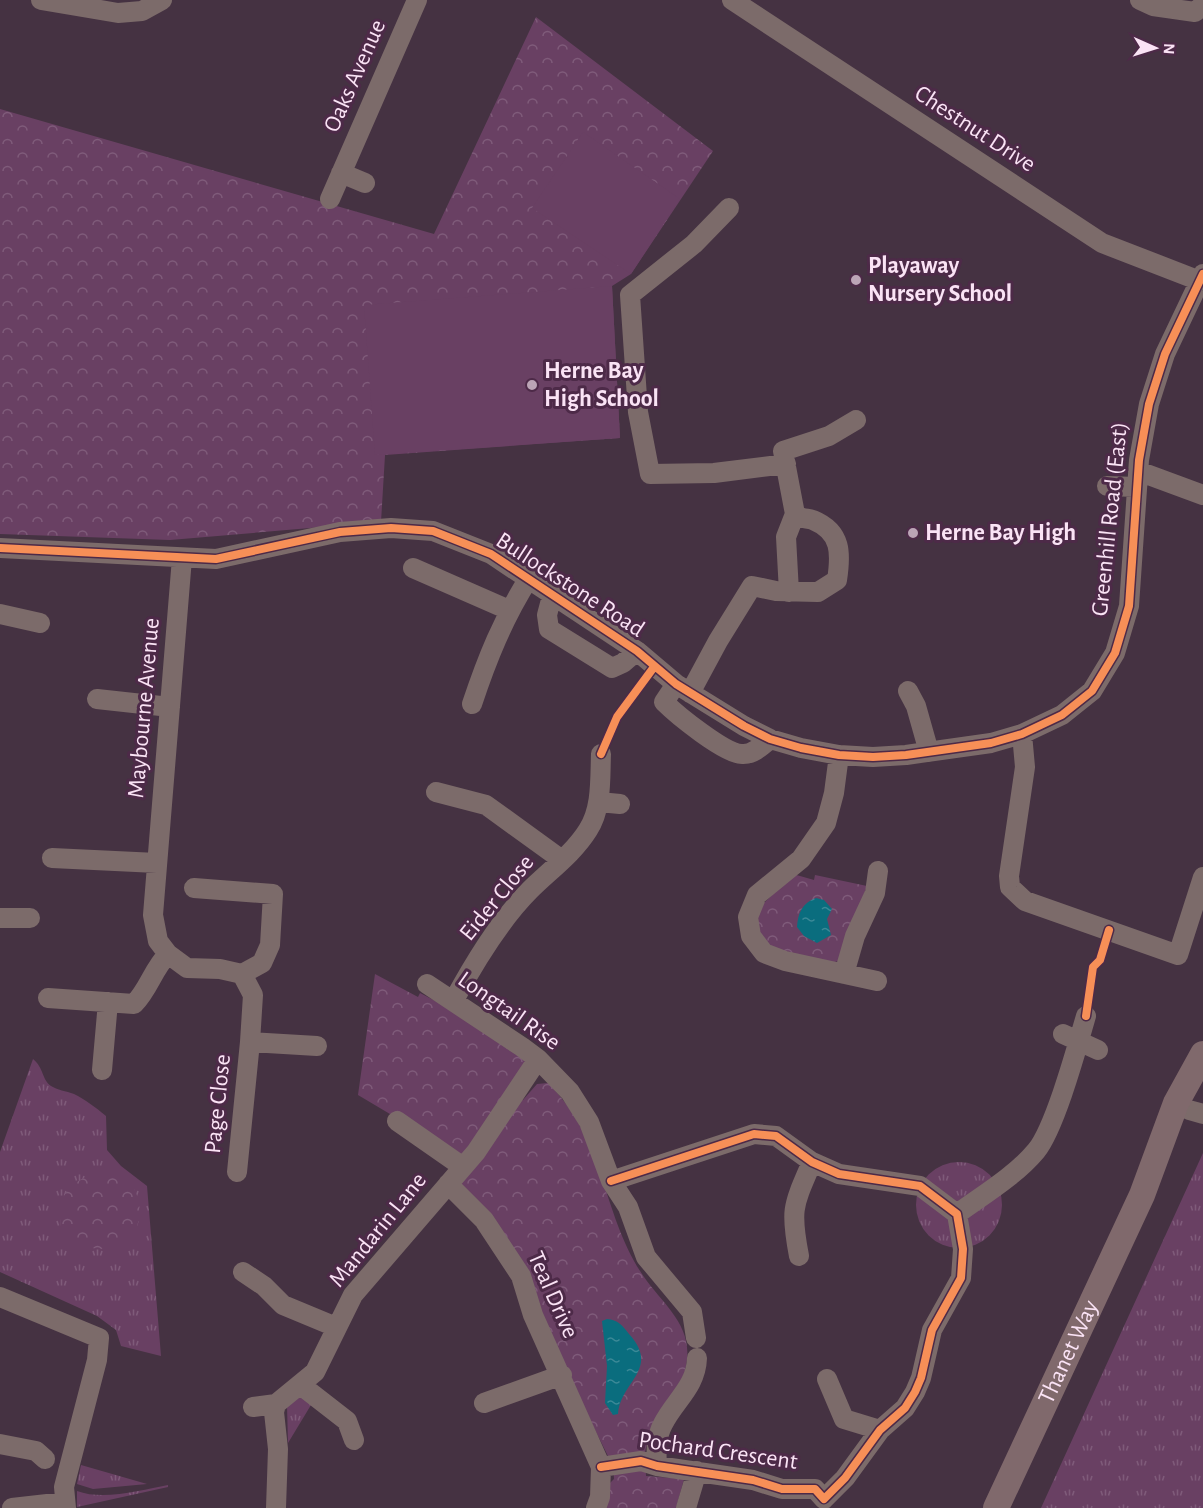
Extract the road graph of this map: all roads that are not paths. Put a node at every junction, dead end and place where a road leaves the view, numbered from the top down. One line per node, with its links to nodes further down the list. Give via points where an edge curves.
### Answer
1 (41, 0): 2 (street, via 118,13 142,11)
2 (162, 0)
3 (417, 0): 7 (street, Oaks Avenue)
4 (732, 0): 11 (street, Chestnut Drive, via 1102,243)
5 (1140, 0): 6 (street, via 1153,6)
6 (1200, 13)
7 (341, 173): 8 (street); 9 (street, Oaks Avenue)
8 (365, 183)
9 (330, 200)
10 (729, 208): 13 (street, via 694,244 630,295 638,412 650,474 714,473)
11 (1202, 278): 14 (street, Greenhill Road (East), via 1164,354 1149,404)
12 (856, 420): 13 (street, via 829,436 783,451)
13 (786, 464): 17 (street)
14 (1137, 479): 15 (street); 16 (street); 28 (street, Greenhill Road (East), via 1129,606)
15 (1107, 486)
16 (1203, 495)
17 (795, 514): 22 (street, via 786,537); 22 (street, via 822,526 833,535 841,550 837,580 818,592)
18 (0, 548): 19 (street, Bullockstone Road)
19 (182, 558): 21 (street, Bullockstone Road, via 216,559 340,532 391,528 434,531 460,540); 33 (street, Maybourne Avenue)
20 (413, 568): 24 (street)
21 (529, 578): 23 (street, Bullockstone Road); 24 (street, Bullockstone Road)
22 (789, 592): 29 (street, via 752,586)
23 (552, 596): 27 (street, Bullockstone Road); 27 (street, Bullockstone Road, via 547,615 549,629 612,668)
24 (508, 610): 32 (street, Bullockstone Road, via 489,651)
25 (0, 614): 26 (street)
26 (40, 623)
27 (637, 651): 29 (street, Bullockstone Road)
28 (1107, 670): 34 (street, Bullockstone Road, via 1081,701 1052,721)
29 (683, 689): 35 (street, Bullockstone Road); 35 (street, via 664,702 726,748 742,754 757,750)
30 (908, 691): 36 (street)
31 (98, 699): 33 (street)
32 (472, 704)
33 (170, 707): 44 (street, Maybourne Avenue)
34 (1022, 734): 36 (street, Bullockstone Road); 46 (street, via 1025,768 1009,864 1010,887 1025,901 1178,955)
35 (770, 738): 38 (street, Bullockstone Road)
36 (929, 752): 38 (street, Bullockstone Road, via 873,757)
37 (601, 754): 40 (street, Eider Close)
38 (838, 755): 52 (street, via 831,806 820,835 801,858 757,895 748,917 751,936 764,953)
39 (436, 792): 43 (street, Eider Close, via 486,805)
40 (599, 802): 41 (street); 43 (street, Eider Close, via 588,830)
41 (620, 804)
42 (52, 858): 44 (street)
43 (562, 860): 56 (street, Eider Close, via 530,890 498,930)
44 (157, 863): 50 (street, Maybourne Avenue, via 153,915 158,941)
45 (878, 871): 52 (street, via 875,894 855,936)
46 (1203, 877)
47 (194, 888): 51 (street, via 273,894 270,945 262,963)
48 (0, 918): 49 (street)
49 (30, 918)
50 (168, 954): 51 (street, via 187,968); 57 (street, via 146,993 134,1004)
51 (242, 974): 60 (street, via 253,995)
52 (844, 974): 53 (street)
53 (877, 981)
54 (427, 984): 56 (street, Longtail Rise)
55 (48, 998): 57 (street)
56 (454, 1000): 64 (street, Longtail Rise)
57 (108, 1002): 65 (street)
58 (1086, 1016): 59 (street)
59 (1071, 1038): 62 (street); 75 (street, via 1049,1126 1038,1149)
60 (250, 1042): 61 (street); 71 (street, Page Close)
61 (318, 1046)
62 (1098, 1050)
63 (1203, 1054): 74 (main road, Thanet Way, via 1176,1103)
64 (538, 1059): 70 (street, Mandarin Lane); 72 (street, Longtail Rise, via 570,1092 589,1122)
65 (102, 1070)
66 (1203, 1070): 67 (main road, Thanet Way)
67 (1196, 1112): 74 (main road, Thanet Way)
68 (397, 1120): 70 (street, Mandarin Lane)
69 (812, 1162): 72 (street, via 776,1136 754,1134); 75 (street, via 839,1174 920,1186); 76 (street, via 794,1204 792,1222)
70 (463, 1167): 73 (street, Mandarin Lane)
71 (237, 1172)
72 (611, 1180): 80 (street, Longtail Rise, via 628,1207 646,1257 692,1312)
73 (448, 1184): 79 (street, Mandarin Lane, via 353,1294); 82 (street, Teal Drive, via 484,1220 521,1276)
74 (1142, 1195): 101 (main road, Thanet Way)
75 (957, 1214): 88 (street, Pochard Crescent, via 963,1249 961,1278 932,1330 915,1392 905,1408)
76 (799, 1256)
77 (243, 1272): 79 (street, Mandarin Lane, via 283,1305)
78 (2, 1304): 96 (street, via 99,1338 97,1360 64,1487)
79 (336, 1327): 84 (street, Mandarin Lane, via 315,1372)
80 (696, 1338)
81 (697, 1358): 92 (street, via 690,1386 663,1423 656,1440)
82 (562, 1375): 85 (street, Teal Drive); 93 (street, Teal Drive)
83 (827, 1379): 88 (street, via 844,1419)
84 (302, 1386): 86 (street, Mandarin Lane); 89 (street, via 347,1421)
85 (484, 1403)
86 (276, 1404): 87 (street, Mandarin Lane); 98 (street)
87 (253, 1407)
88 (880, 1430): 95 (street, Pochard Crescent)
89 (354, 1440)
90 (0, 1444): 91 (street, via 36,1451)
91 (45, 1459)
92 (657, 1466): 93 (street, Pochard Crescent, via 641,1461); 94 (street, Pochard Crescent)
93 (601, 1467): 99 (street, Teal Drive)
94 (697, 1471): 95 (street, Pochard Crescent, via 782,1489 815,1489); 100 (street)
95 (825, 1503)
96 (65, 1505): 97 (street)
97 (12, 1508)
98 (276, 1508)
99 (596, 1508)
100 (686, 1508)
101 (996, 1508)

